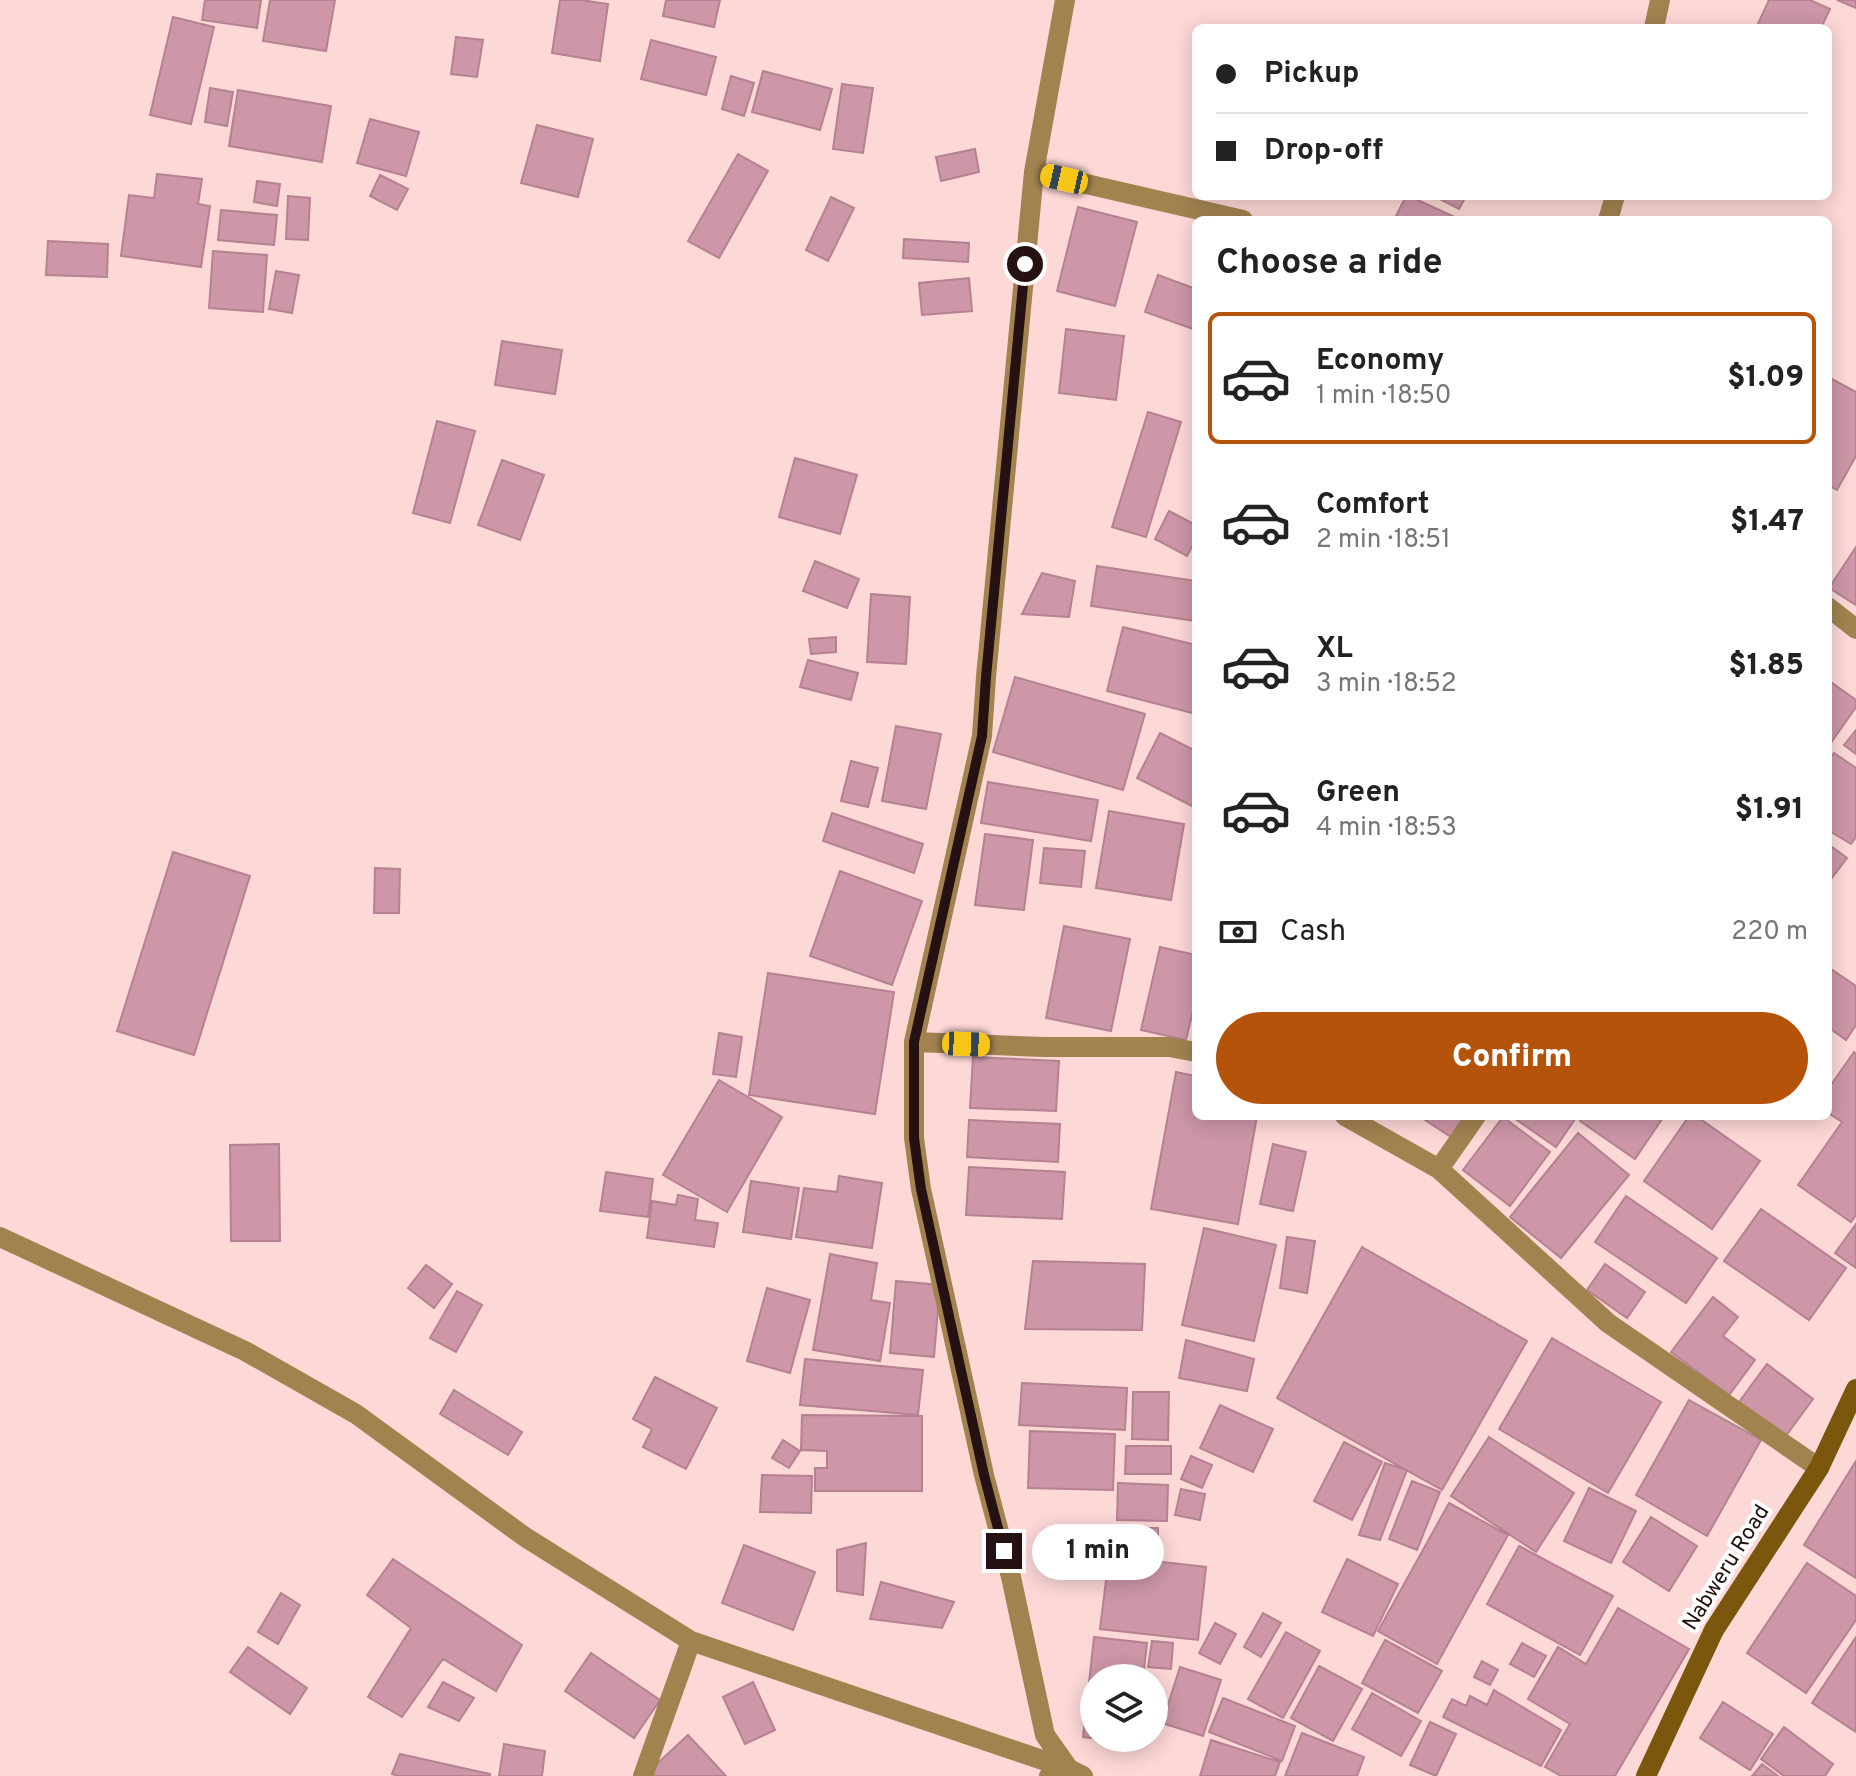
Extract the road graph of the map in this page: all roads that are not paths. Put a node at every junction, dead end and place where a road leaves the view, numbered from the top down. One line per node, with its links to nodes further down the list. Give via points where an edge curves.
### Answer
1 (1065, 0): 4 (street)
2 (1660, 0): 3 (street)
3 (1655, 24)
4 (1034, 172): 5 (street); 8 (street, via 982,736)
5 (1226, 216)
6 (1832, 616): 7 (street)
7 (1856, 629)
8 (914, 1042): 9 (street); 17 (street, via 914,1138 921,1189 984,1475 1045,1735)
9 (1192, 1051)
10 (1352, 1120): 12 (street)
11 (1473, 1120): 12 (street)
12 (1439, 1169): 15 (street, via 1608,1323)
13 (0, 1237): 16 (street, via 245,1351 356,1414 525,1537)
14 (1856, 1389): 15 (main road, Nabweru Road)
15 (1819, 1468): 20 (main road, Nabweru Road, via 1714,1630)
16 (691, 1641): 17 (street); 18 (street)
17 (1076, 1772): 19 (street)
18 (643, 1776)
19 (1049, 1776)
20 (1646, 1776)

